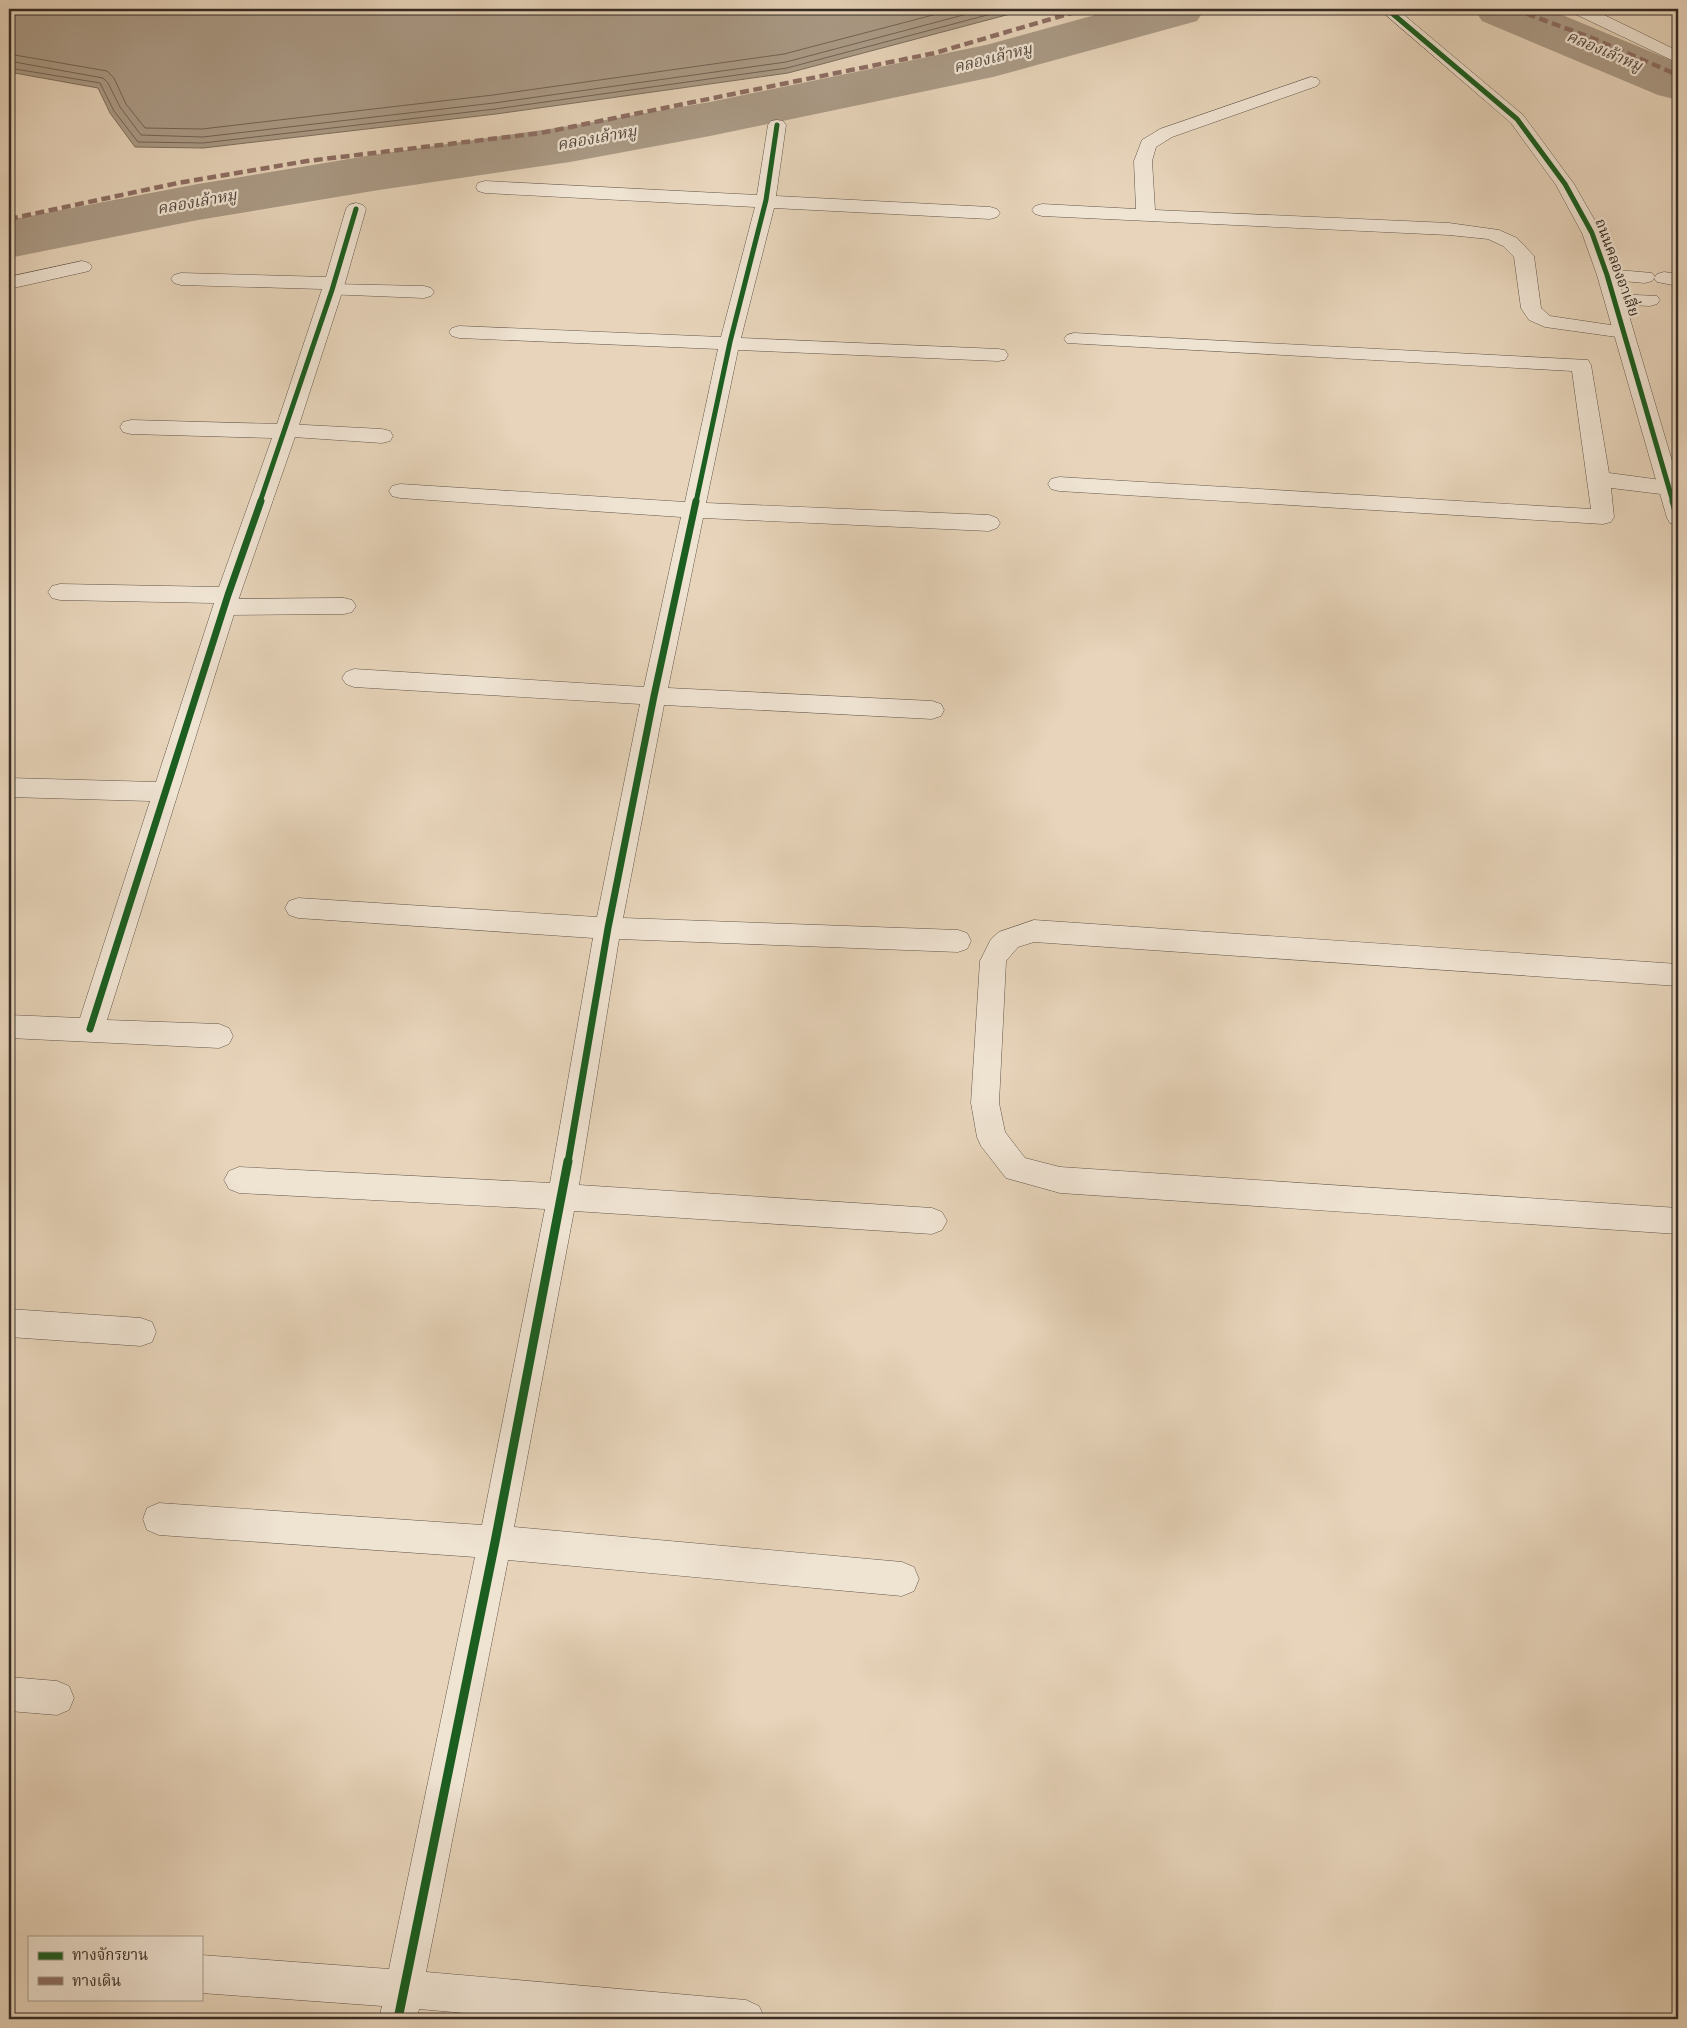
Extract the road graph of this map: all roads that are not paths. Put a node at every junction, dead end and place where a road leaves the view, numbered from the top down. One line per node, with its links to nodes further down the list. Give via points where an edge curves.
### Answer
1 (1387, 9): 13 (street, ถนนคลองอาเสี่ย, via 1517,118 1565,184 1592,233)
2 (1579, 9): 3 (street)
3 (1678, 58)
4 (1311, 82): 11 (street, via 1166,132 1148,144 1143,161)
5 (777, 125): 7 (street)
6 (485, 187): 7 (street)
7 (766, 200): 10 (street); 24 (street)
8 (356, 209): 17 (street)
9 (1042, 210): 11 (street)
10 (990, 213)
11 (1146, 215): 22 (street, via 1449,229 1492,234 1510,242 1524,256 1531,308 1536,316 1545,321)
12 (82, 267): 16 (street)
13 (1607, 276): 15 (street); 19 (street, ถนนคลองอาเสี่ย)
14 (182, 279): 17 (street)
15 (1662, 279)
16 (9, 283)
17 (333, 287): 18 (street); 27 (street)
18 (424, 292)
19 (1615, 300): 20 (street); 22 (street, ถนนคลองอาเสี่ย)
20 (1650, 300)
21 (459, 332): 24 (street)
22 (1624, 332): 31 (street, ถนนคลองอาเสี่ย)
23 (1074, 339): 29 (street, via 1581,365)
24 (730, 342): 25 (street); 33 (street)
25 (998, 355)
26 (131, 427): 27 (street)
27 (286, 431): 28 (street); 37 (street)
28 (382, 436)
29 (1599, 480): 30 (street, via 1603,517); 31 (street)
30 (1059, 484)
31 (1669, 488): 34 (street, ถนนคลองอาเสี่ย)
32 (400, 491): 33 (street)
33 (694, 510): 35 (street); 40 (street)
34 (1678, 518)
35 (989, 523)
36 (60, 592): 37 (street)
37 (226, 601): 38 (street); 43 (street)
38 (344, 606)
39 (354, 678): 40 (street)
40 (654, 696): 41 (street); 45 (street)
41 (932, 710)
42 (9, 787): 43 (street)
43 (166, 792): 49 (street)
44 (298, 908): 45 (street)
45 (608, 928): 46 (street); 52 (street)
46 (958, 941)
47 (1678, 975): 54 (street, via 1034,931 1011,937 999,946 993,961 985,1103 991,1137 1016,1169 1060,1180)
48 (9, 1027): 49 (street)
49 (90, 1029): 50 (street)
50 (219, 1036)
51 (239, 1180): 52 (street)
52 (562, 1197): 53 (street); 58 (street)
53 (932, 1221)
54 (1678, 1221)
55 (9, 1323): 56 (street)
56 (141, 1332)
57 (159, 1519): 58 (street)
58 (495, 1542): 59 (street); 63 (street)
59 (902, 1579)
60 (9, 1694): 61 (street)
61 (57, 1698)
62 (202, 1974): 63 (street)
63 (401, 2004): 64 (street)
64 (746, 2019)

